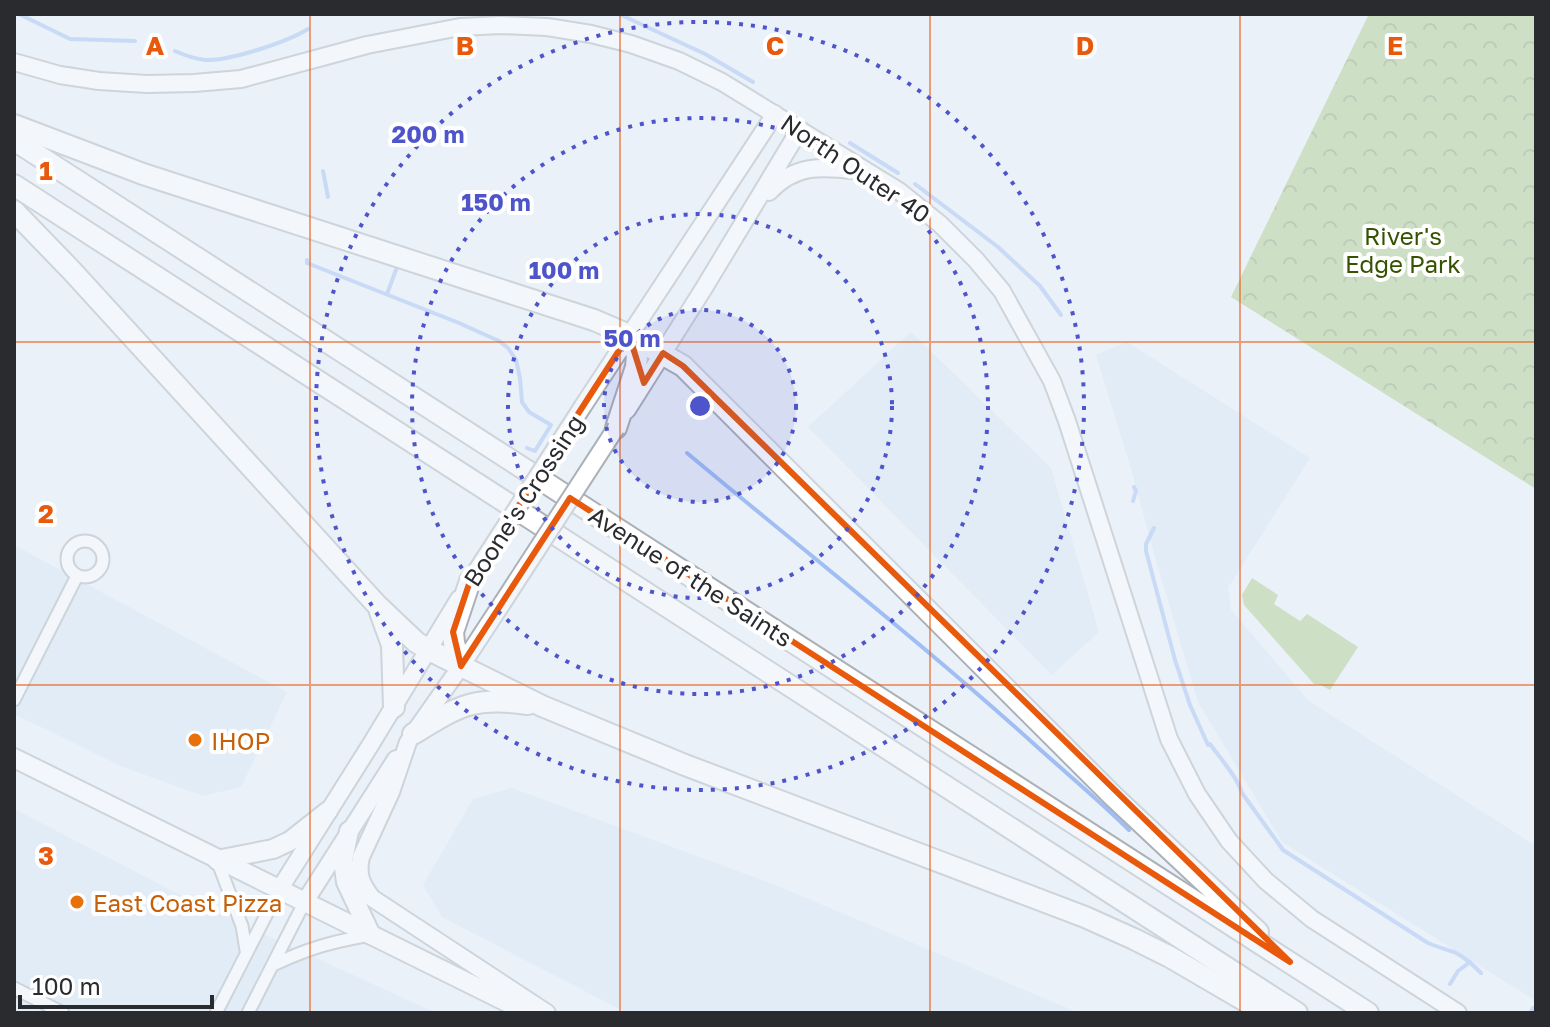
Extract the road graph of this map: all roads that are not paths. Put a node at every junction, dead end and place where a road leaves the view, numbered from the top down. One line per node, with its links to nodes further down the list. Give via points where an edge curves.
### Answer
1 (14, 62): 2 (street, North Outer 40, via 99,81 194,83 241,79 460,27 547,27 618,40 679,61)
2 (775, 114): 4 (street, North Outer 40); 10 (street, Boone's Crossing)
3 (14, 125): 10 (highway, via 143,174)
4 (800, 129): 6 (street, North Outer 40); 8 (street, Boone's Crossing)
5 (14, 140): 30 (highway, Avenue of the Saints)
6 (867, 171): 8 (street, via 805,169 778,182); 41 (street, North Outer 40, via 940,224 976,260 1024,329 1067,421 1169,739 1229,841 1312,919)
7 (14, 185): 39 (highway, Avenue of the Saints)
8 (751, 210): 11 (street, Boone's Crossing)
9 (14, 211): 15 (highway)
10 (629, 335): 11 (highway); 12 (highway, via 636,367); 14 (street, Boone's Crossing, bridge)
11 (663, 353): 12 (street, Boone's Crossing); 30 (highway, via 683,366 1113,796)
12 (616, 428): 17 (street, Boone's Crossing, bridge)
13 (77, 576): 18 (street)
14 (470, 581): 16 (street, Boone's Crossing); 17 (highway, via 453,632)
15 (377, 605): 16 (highway); 20 (highway, via 392,645)
16 (427, 649): 17 (highway); 20 (street, Boone's Crossing)
17 (461, 666): 19 (highway); 21 (street, Boone's Crossing)
18 (14, 700)
19 (542, 706): 21 (highway, via 500,699 476,702 456,708); 38 (highway, via 1085,917 1170,957)
20 (394, 707): 23 (street, Boone's Crossing)
21 (410, 738): 24 (street, Boone's Crossing); 37 (street, via 361,857 363,886 372,898)
22 (14, 758): 25 (main road)
23 (328, 811): 25 (main road, via 273,849); 26 (street, Boone's Crossing)
24 (349, 831): 27 (street, Boone's Crossing); 28 (main road, via 343,860 346,882)
25 (217, 860): 26 (main road); 29 (street)
26 (279, 890): 27 (main road); 29 (street)
27 (304, 903): 28 (main road); 31 (street)
28 (371, 935): 31 (street, via 329,942); 36 (main road)
29 (246, 951): 34 (street)
30 (1290, 962): 40 (highway, Avenue of the Saints)
31 (272, 965): 35 (street)
32 (14, 988): 33 (street)
33 (63, 1013)
34 (216, 1013)
35 (248, 1013)
36 (529, 1013)
37 (547, 1013)
38 (1266, 1013)
39 (1297, 1013)
40 (1368, 1013)
41 (1458, 1013)

